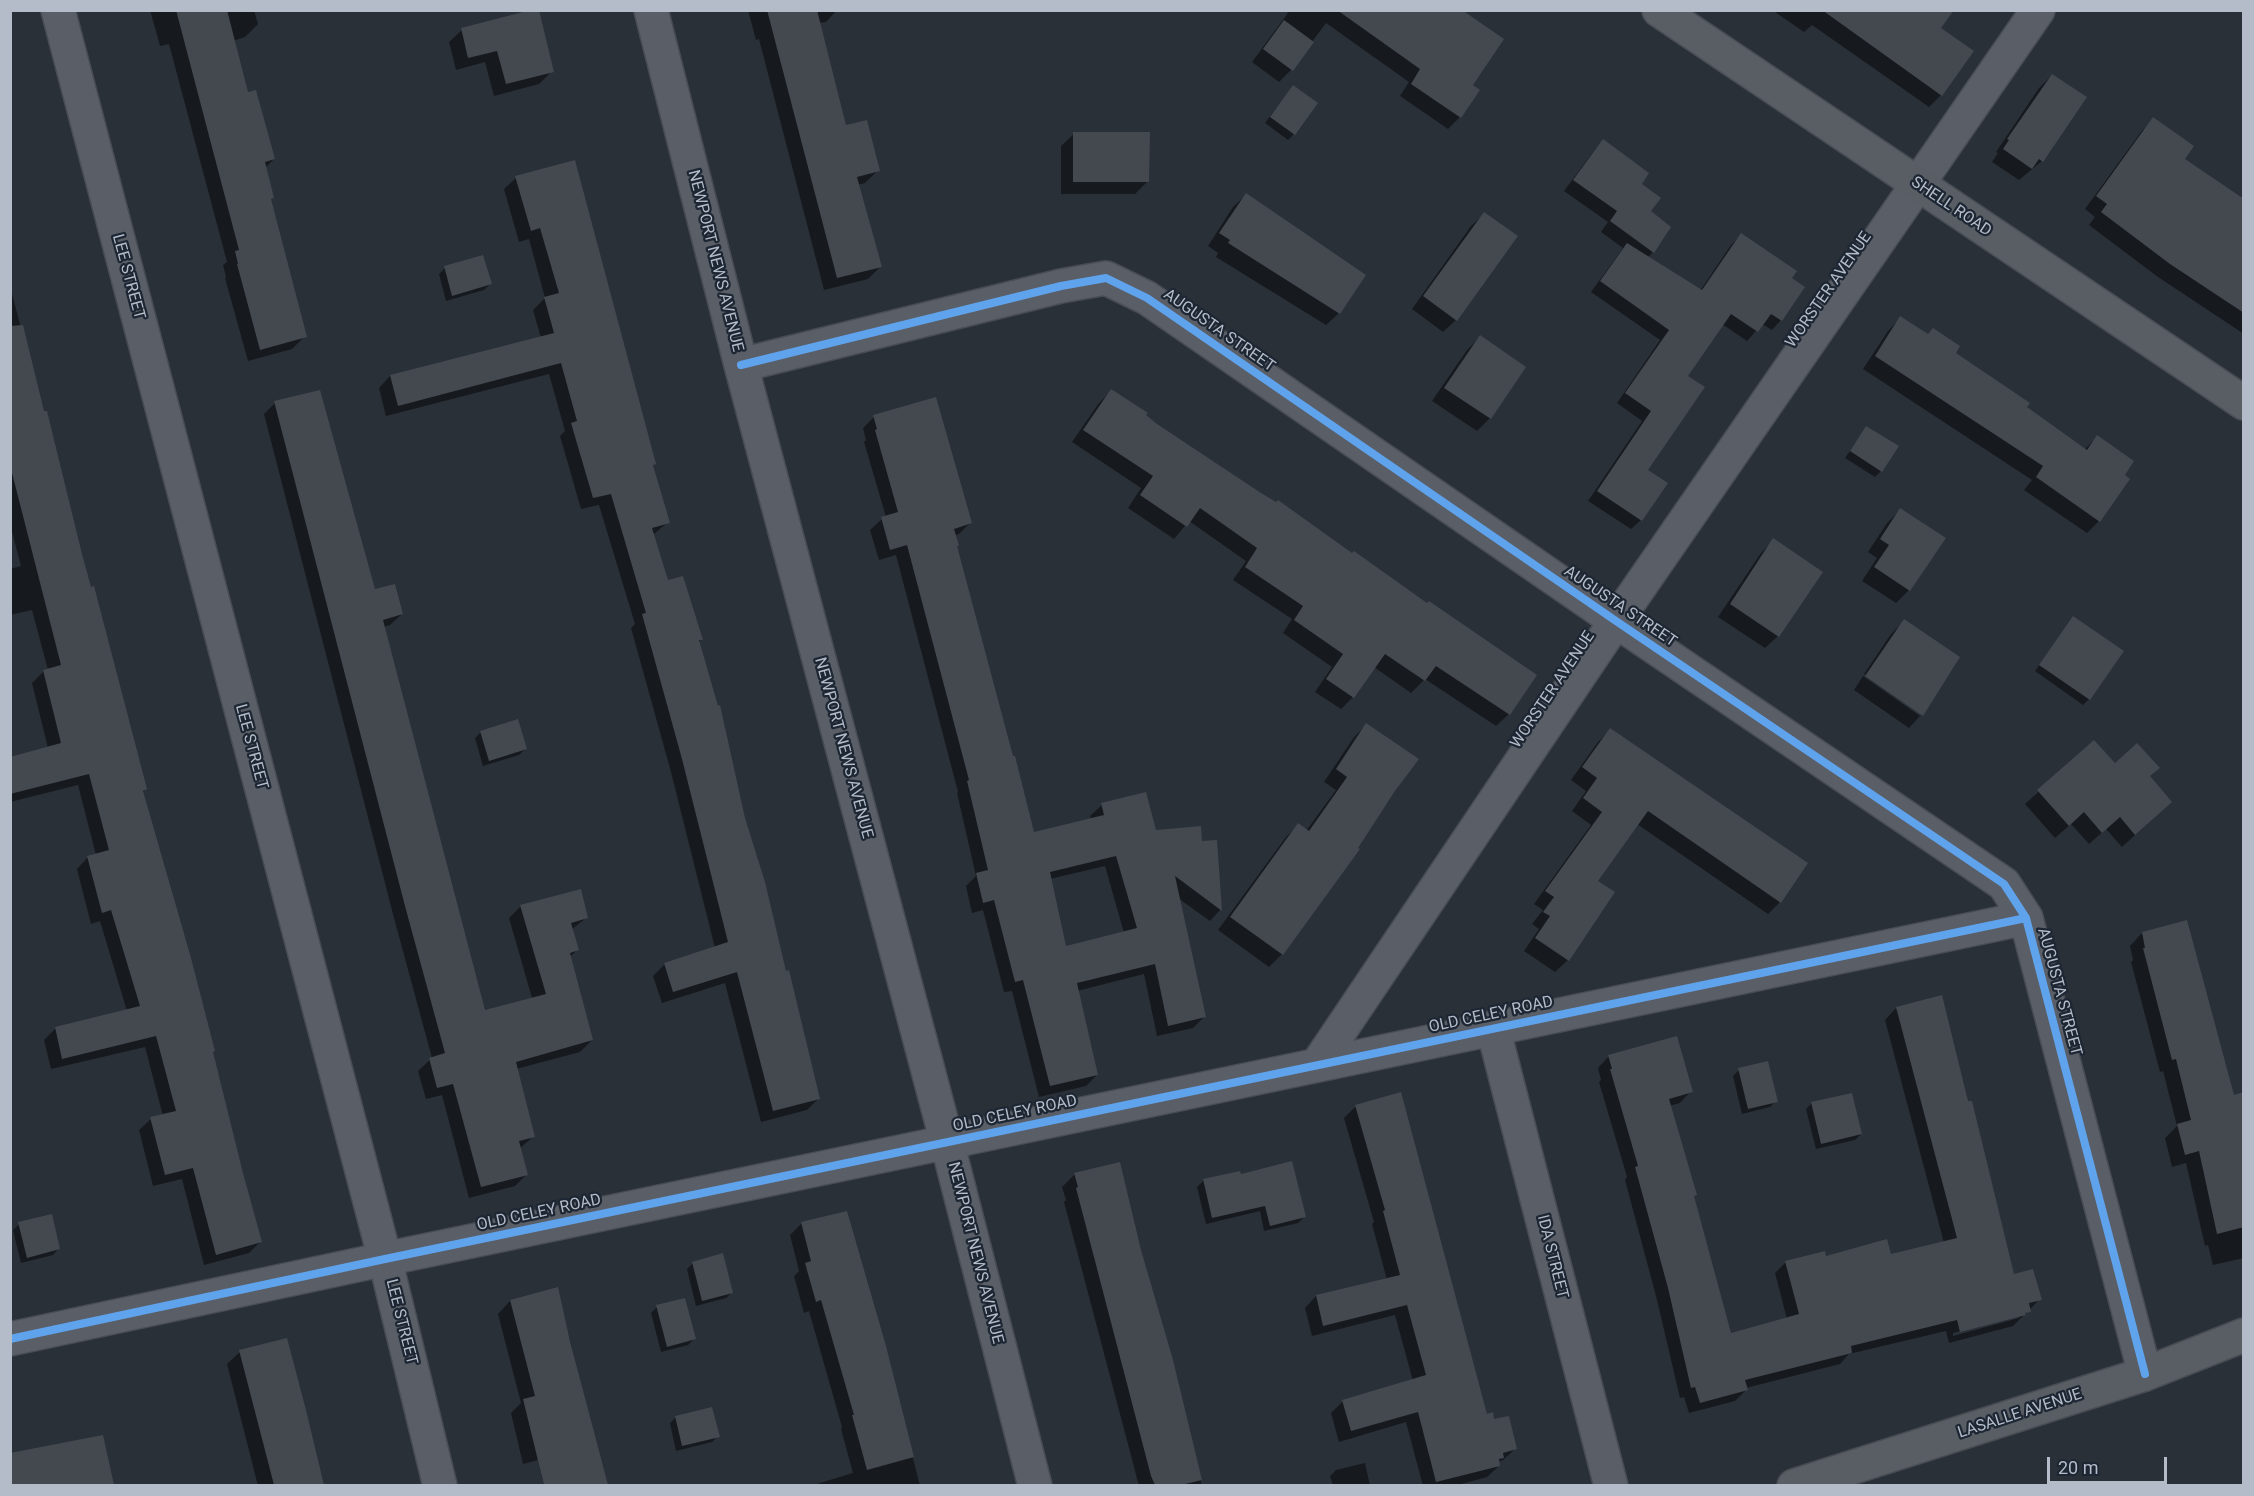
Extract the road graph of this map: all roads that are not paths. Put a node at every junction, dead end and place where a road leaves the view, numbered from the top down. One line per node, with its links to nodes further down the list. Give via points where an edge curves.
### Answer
1 (58, 10): 13 (street, LEE STREET)
2 (651, 10): 6 (street, NEWPORT NEWS AVENUE)
3 (1659, 10): 5 (street, SHELL ROAD)
4 (2038, 10): 5 (street, WORSTER AVENUE)
5 (1918, 186): 7 (street, SHELL ROAD); 8 (street, WORSTER AVENUE)
6 (741, 365): 8 (street, AUGUSTA STREET, via 1106,278 1147,298); 12 (street, NEWPORT NEWS AVENUE)
7 (2244, 403)
8 (1616, 621): 9 (street, AUGUSTA STREET, via 2004,884); 11 (street, WORSTER AVENUE)
9 (2026, 918): 10 (street, OLD CELEY ROAD); 16 (street, AUGUSTA STREET)
10 (1493, 1028): 11 (street, OLD CELEY ROAD); 19 (street, IDA STREET)
11 (1317, 1065): 12 (street, OLD CELEY ROAD)
12 (947, 1142): 13 (street, OLD CELEY ROAD); 18 (street, NEWPORT NEWS AVENUE)
13 (385, 1259): 15 (street, OLD CELEY ROAD); 17 (street, LEE STREET)
14 (2244, 1335): 16 (street, LASALLE AVENUE)
15 (10, 1339)
16 (2145, 1374): 20 (street, LASALLE AVENUE)
17 (440, 1485)
18 (1035, 1485)
19 (1611, 1485)
20 (1794, 1485)

